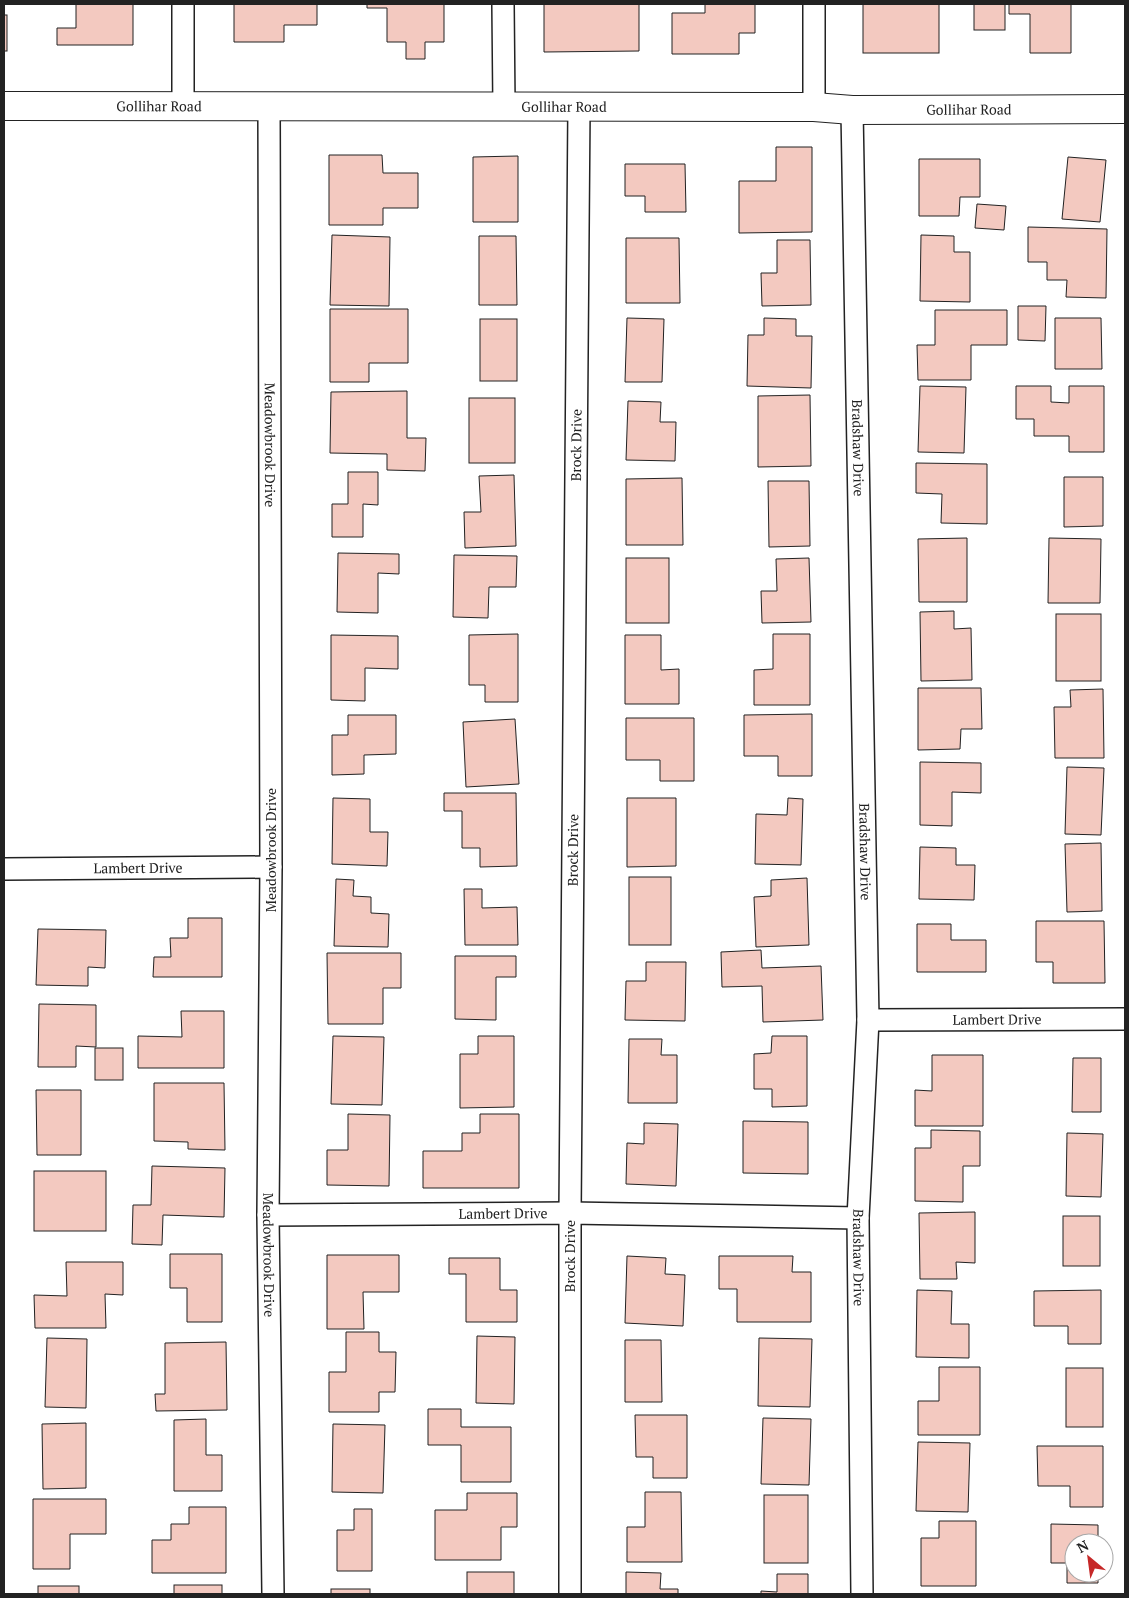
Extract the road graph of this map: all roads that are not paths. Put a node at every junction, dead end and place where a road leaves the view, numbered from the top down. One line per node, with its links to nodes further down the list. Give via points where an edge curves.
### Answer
1 (183, 4): 5 (street)
2 (503, 4): 7 (street)
3 (814, 4): 9 (street)
4 (4, 106): 5 (street, Gollihar Road)
5 (183, 106): 6 (street, Gollihar Road)
6 (270, 106): 7 (street, Gollihar Road); 12 (street, Meadowbrook Drive)
7 (504, 107): 8 (street, Gollihar Road)
8 (579, 107): 9 (street, Gollihar Road); 16 (street, Brock Drive)
9 (814, 107): 11 (street, Gollihar Road)
10 (1125, 109): 11 (street, Gollihar Road)
11 (852, 110): 15 (street, Bradshaw Drive)
12 (271, 868): 13 (street, Lambert Drive); 17 (street, Meadowbrook Drive)
13 (4, 869)
14 (1125, 1019): 15 (street, Lambert Drive)
15 (868, 1020): 18 (street, Bradshaw Drive)
16 (570, 1213): 17 (street, Lambert Drive); 18 (street, Lambert Drive); 20 (street, Brock Drive)
17 (268, 1215): 19 (street, Meadowbrook Drive)
18 (858, 1218): 21 (street, Bradshaw Drive)
19 (273, 1594)
20 (570, 1594)
21 (862, 1594)

